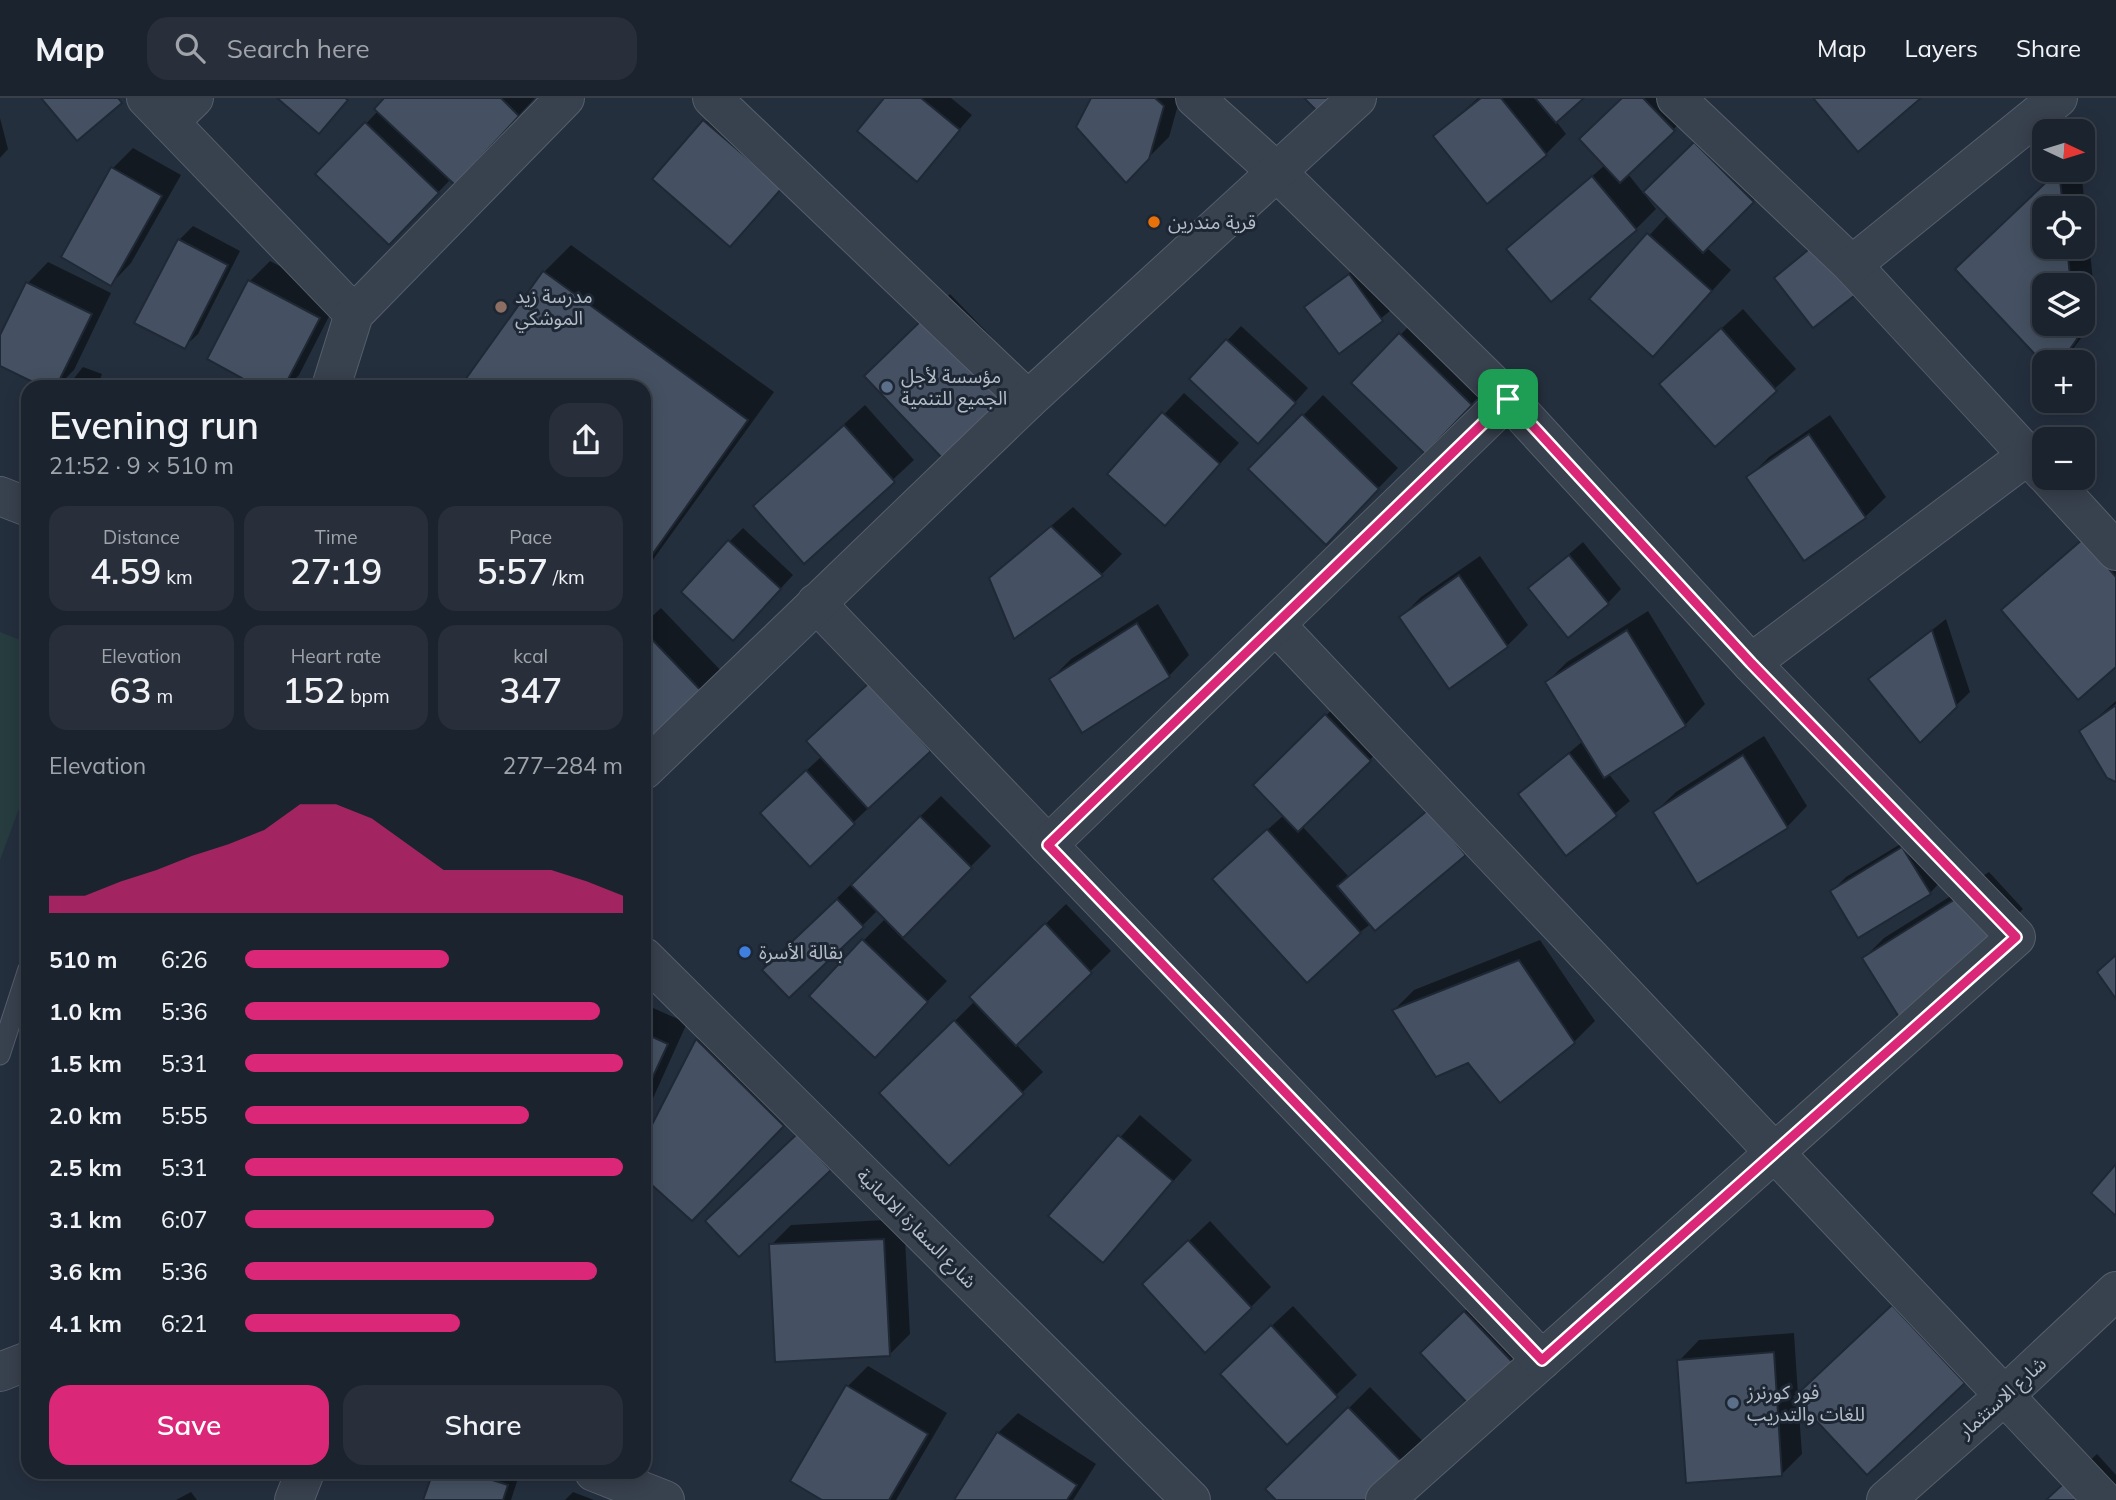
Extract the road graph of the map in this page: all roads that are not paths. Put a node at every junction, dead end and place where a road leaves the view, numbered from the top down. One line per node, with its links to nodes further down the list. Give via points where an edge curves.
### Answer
1 (565, 98): 10 (street)
2 (712, 98): 13 (street)
3 (1195, 98): 8 (street)
4 (1357, 98): 8 (street)
5 (1676, 98): 9 (street)
6 (2057, 98): 9 (street)
7 (170, 106): 10 (street)
8 (1278, 173): 12 (street); 13 (street)
9 (1852, 265): 14 (street)
10 (354, 314): 11 (street)
11 (333, 380)
12 (1508, 399): 21 (street); 22 (street)
13 (1028, 400): 20 (street)
14 (2032, 460)
15 (2032, 474): 22 (street)
16 (2063, 490): 19 (street)
17 (0, 496): 18 (street)
18 (21, 504)
19 (2110, 534)
20 (816, 603): 23 (street); 24 (street)
21 (1277, 626): 24 (street); 28 (street)
22 (1751, 663): 28 (street, via 2016,937)
23 (651, 763)
24 (1048, 845): 30 (street)
25 (651, 964): 38 (street, شارع السفارة الالمانية)
26 (21, 990): 27 (lane)
27 (0, 1055)
28 (1775, 1152): 30 (street); 33 (street)
29 (2116, 1291): 33 (street, شارع الاستثمار)
30 (1542, 1360): 39 (street)
31 (21, 1364): 32 (street)
32 (0, 1372)
33 (2005, 1395): 40 (street, شارع الاستثمار); 41 (street)
34 (302, 1479): 36 (street)
35 (612, 1479): 37 (street)
36 (293, 1500)
37 (665, 1500)
38 (1191, 1500)
39 (1385, 1500)
40 (1886, 1500)
41 (2103, 1500)

